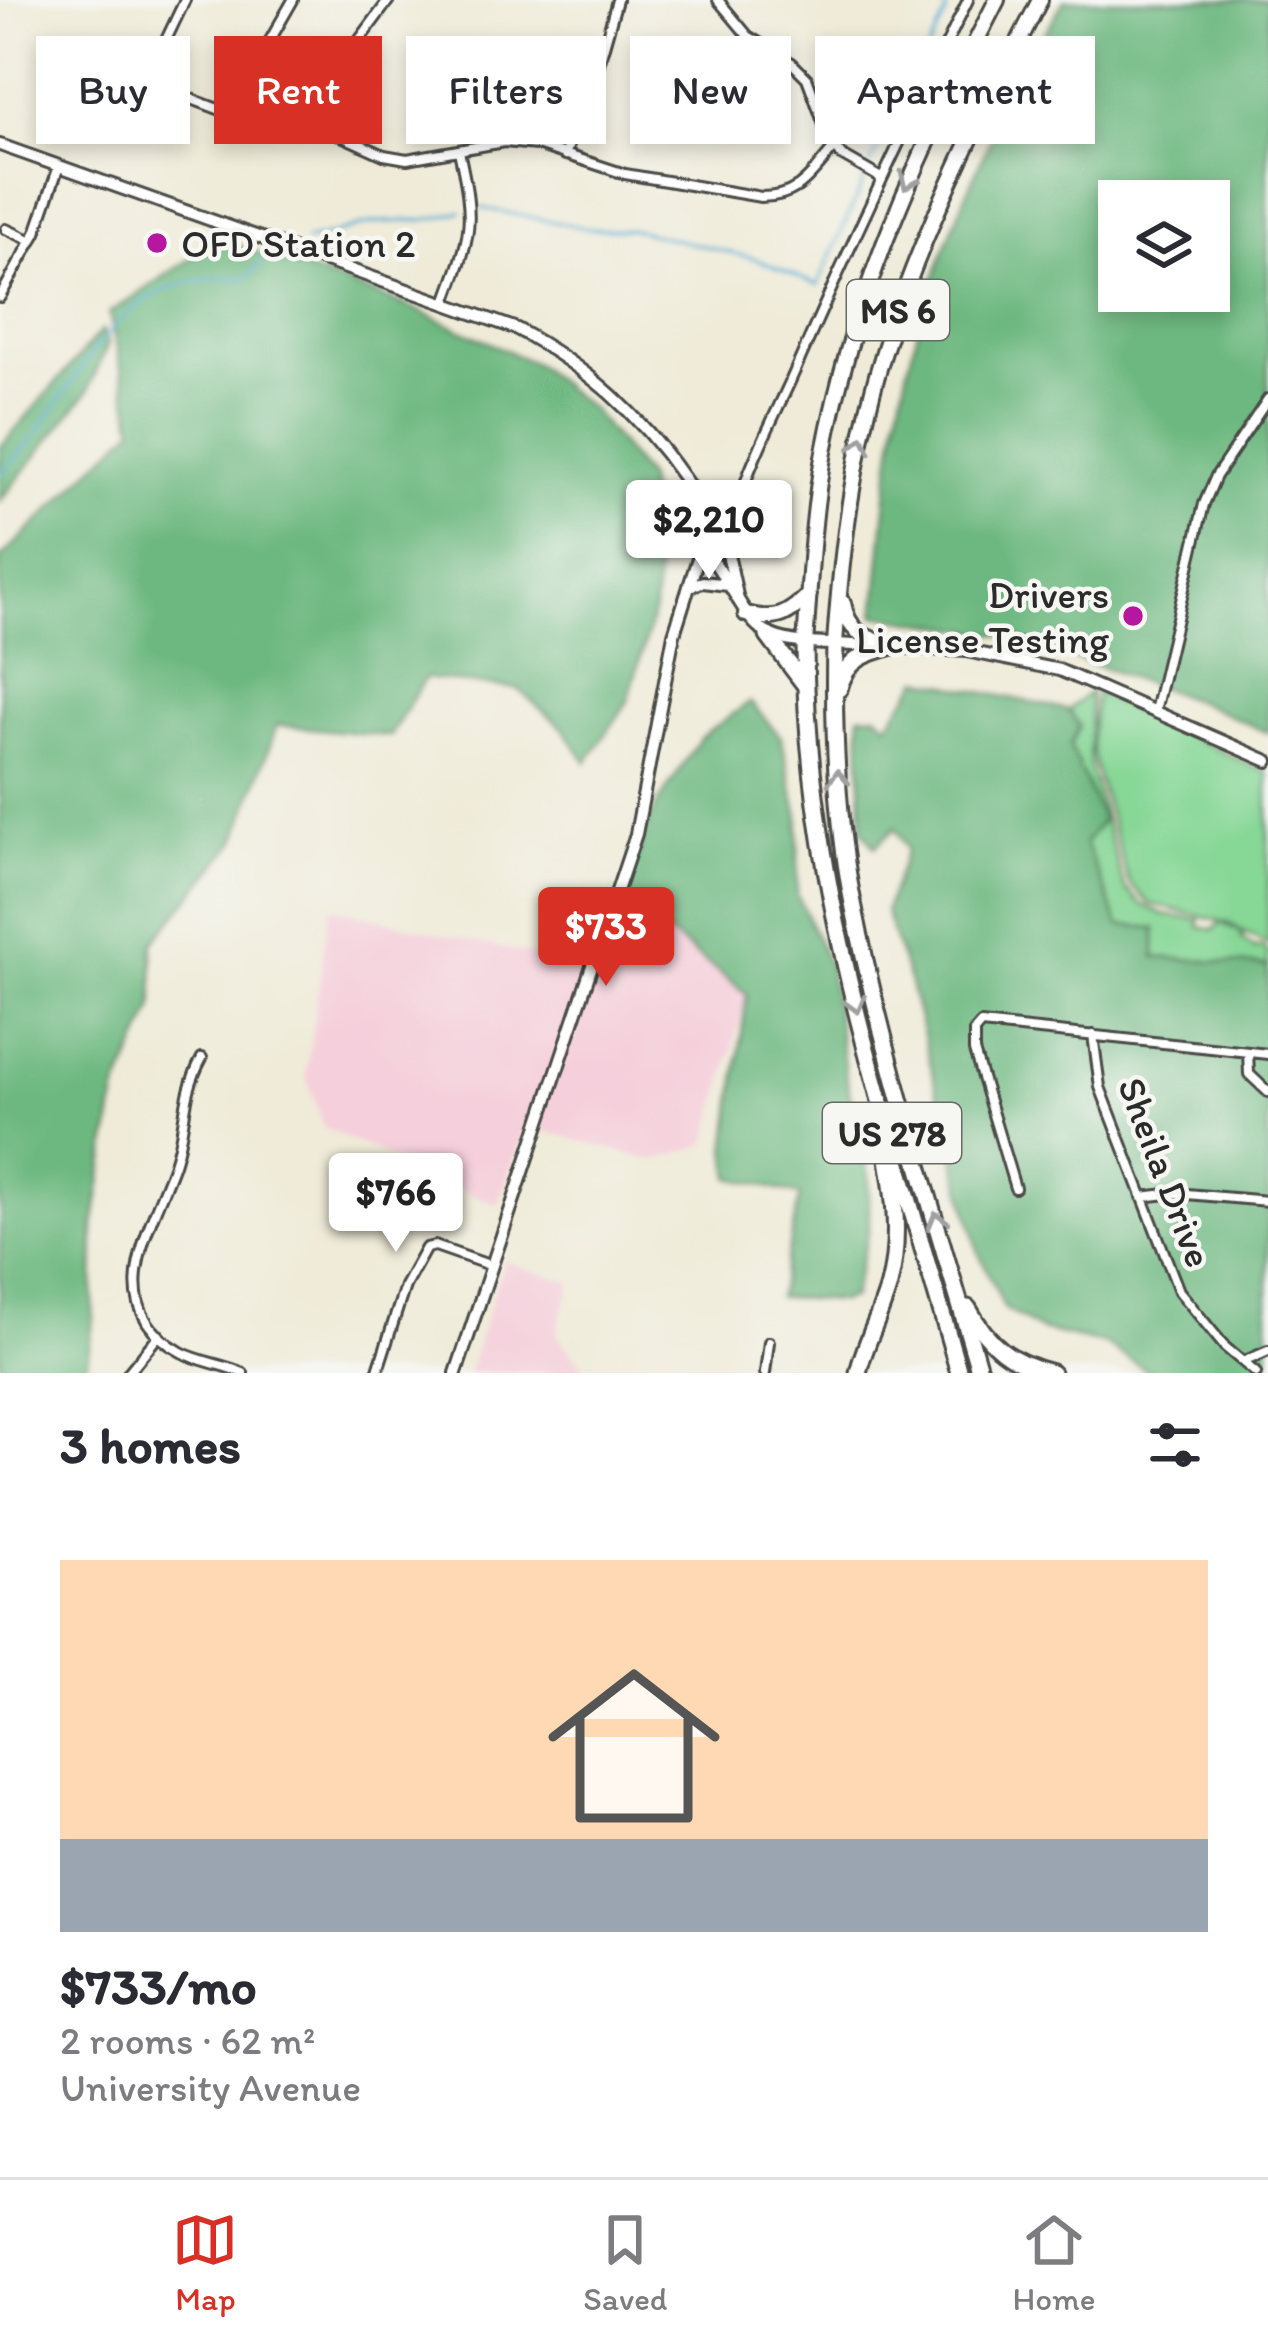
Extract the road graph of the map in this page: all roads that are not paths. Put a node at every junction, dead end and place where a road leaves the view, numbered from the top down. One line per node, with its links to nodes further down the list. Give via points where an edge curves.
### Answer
1 (185, 0): 9 (street)
2 (292, 0): 10 (street)
3 (389, 0): 11 (street)
4 (617, 0): 19 (street)
5 (718, 0): 12 (street)
6 (969, 0): 8 (street); 21 (street)
7 (1040, 0): 34 (highway, MS 6, one-way to 7, via 850,496 887,339 920,250)
8 (996, 2): 37 (highway, MS 6, one-way to 37, via 872,270 823,455)
9 (168, 36)
10 (272, 36)
11 (362, 36)
12 (748, 36)
13 (791, 62): 17 (street, via 806,78)
14 (353, 144): 18 (street, via 402,158)
15 (0, 145): 20 (street)
16 (484, 146): 18 (street); 19 (street, via 537,145)
17 (834, 148): 19 (street, via 807,183 779,197 625,174); 21 (street)
18 (460, 151): 25 (street, via 472,211)
19 (565, 155)
20 (59, 166): 23 (street); 25 (street)
21 (881, 178): 28 (street)
22 (6, 230): 23 (street)
23 (32, 241): 24 (street)
24 (0, 297)
25 (446, 302): 27 (street, via 517,329 587,371 638,418)
26 (1268, 399): 44 (street, via 1204,503)
27 (686, 481): 29 (street); 30 (street)
28 (738, 502): 29 (street); 30 (street); 31 (street)
29 (705, 506): 30 (street)
30 (712, 526): 31 (street); 33 (street, via 698,539)
31 (731, 534): 32 (street)
32 (728, 554): 33 (street); 38 (street)
33 (707, 556): 35 (street); 36 (street)
34 (840, 578): 41 (highway, MS 6); 42 (highway, via 852,628)
35 (728, 585): 36 (street); 38 (street)
36 (689, 586): 56 (street, via 636,834)
37 (808, 595): 38 (highway, via 784,616 764,619); 40 (highway, MS 6)
38 (742, 607): 39 (street)
39 (768, 636): 40 (street); 43 (highway)
40 (806, 644): 41 (street); 43 (highway, US 278)
41 (835, 644): 42 (street); 45 (highway, US 278)
42 (893, 646): 44 (street, via 1059,670); 45 (highway, via 863,654 844,672)
43 (805, 685): 48 (highway, US 278, one-way to 48, via 828,892)
44 (1155, 711): 46 (street)
45 (835, 728): 57 (highway, US 278, one-way to 45, via 861,939)
46 (1268, 761)
47 (1094, 1035): 49 (street); 53 (street, via 983,1023 974,1032); 54 (street, Sheila Drive, via 1100,1087)
48 (869, 1051): 67 (highway, via 897,1219 889,1287); 68 (highway, US 278)
49 (1247, 1052): 50 (street); 52 (street, via 1249,1074)
50 (1268, 1054)
51 (202, 1058): 58 (street, via 184,1102 176,1158 140,1244 140,1303)
52 (1268, 1092)
53 (1015, 1188)
54 (1142, 1197): 55 (street); 61 (street, Sheila Drive, via 1179,1292)
55 (1268, 1201)
56 (492, 1266): 64 (street, via 426,1248); 65 (street)
57 (955, 1286): 69 (highway, US 278); 70 (highway, via 986,1339)
58 (159, 1335): 62 (street); 63 (street, via 179,1351)
59 (769, 1342): 66 (street)
60 (1268, 1351): 61 (street)
61 (1244, 1362): 71 (street, Sheila Drive)
62 (128, 1373)
63 (242, 1373)
64 (377, 1373)
65 (457, 1373)
66 (765, 1373)
67 (858, 1373)
68 (959, 1373)
69 (980, 1373)
70 (1052, 1373)
71 (1256, 1373)

